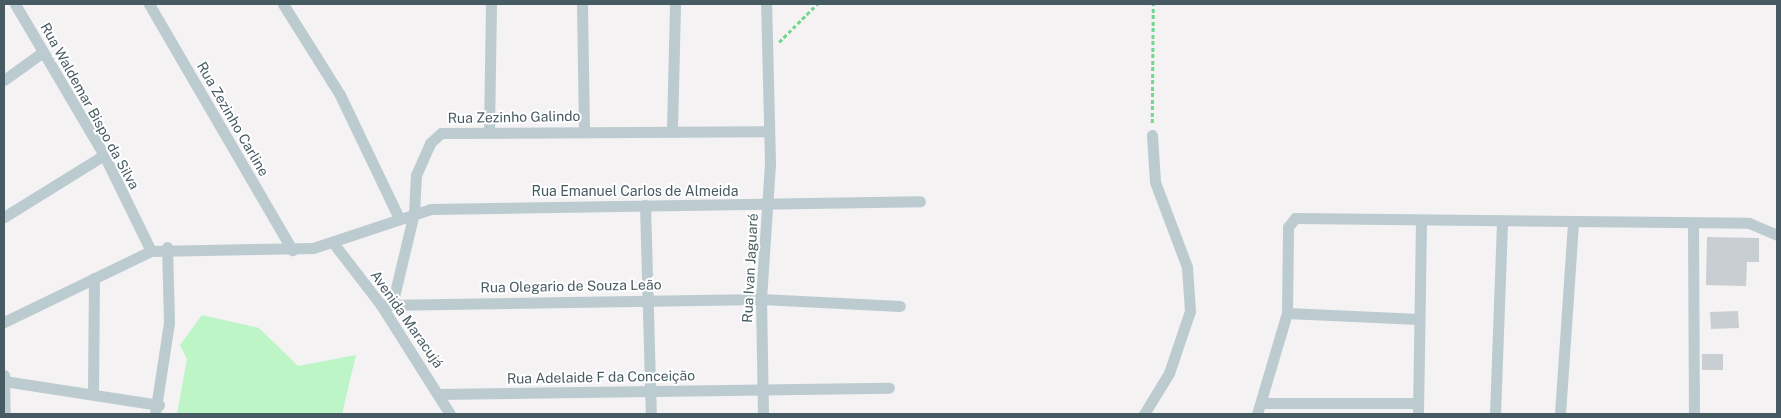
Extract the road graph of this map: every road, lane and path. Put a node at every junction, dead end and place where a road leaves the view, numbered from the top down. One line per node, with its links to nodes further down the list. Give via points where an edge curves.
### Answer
1 (15, 4): 11 (street, Rua Waldemar Bispo da Silva)
2 (148, 4): 32 (street, Rua Zezinho Carline)
3 (491, 4): 16 (street)
4 (582, 4): 14 (street)
5 (675, 4): 13 (street)
6 (766, 4): 15 (street, Rua Ivan Jaguaré)
7 (817, 4): 10 (path)
8 (1152, 4): 17 (path)
9 (286, 5): 24 (street, via 340,95)
10 (776, 47)
11 (43, 52): 12 (street); 18 (street, Rua Waldemar Bispo da Silva)
12 (4, 80)
13 (672, 129): 14 (street, Rua Zezinho Galindo); 15 (street, Rua Zezinho Galindo)
14 (584, 131): 16 (street, Rua Zezinho Galindo)
15 (769, 131): 21 (street, Rua Ivan Jaguaré)
16 (489, 132): 22 (street, Rua Zezinho Galindo, via 448,131 436,136 416,175)
17 (1152, 135): 56 (street, via 1154,182 1187,267 1190,311 1169,373)
18 (104, 155): 23 (street); 33 (street, Rua Waldemar Bispo da Silva)
19 (920, 201): 21 (street, Rua Emanuel Carlos de Almeida)
20 (645, 205): 21 (street, Rua Emanuel Carlos de Almeida); 22 (street, Rua Emanuel Carlos de Almeida, via 450,207); 36 (street)
21 (769, 206): 35 (street, Rua Ivan Jaguaré)
22 (414, 213): 24 (street, Rua Emanuel Carlos de Almeida); 37 (street, Rua Zezinho Galindo)
23 (4, 217)
24 (399, 218): 30 (street, Rua Emanuel Carlos de Almeida)
25 (1421, 220): 26 (street); 39 (street, via 1292,220); 40 (street)
26 (1502, 220): 27 (street); 58 (street)
27 (1573, 221): 28 (street); 59 (street)
28 (1693, 226): 29 (street, via 1749,223); 60 (street)
29 (1777, 235)
30 (334, 244): 32 (street, Rua Emanuel Carlos de Almeida); 37 (street, Avenida Maracujá)
31 (168, 248): 32 (street, Rua Emanuel Carlos de Almeida); 33 (street, Rua Emanuel Carlos de Almeida); 50 (street, via 170,322)
32 (292, 250)
33 (151, 251): 34 (street, Rua Emanuel Carlos de Almeida)
34 (94, 278): 41 (street, Rua Emanuel Carlos de Almeida); 46 (street)
35 (761, 299): 36 (street, Rua Olegario de Souza Leão); 38 (street, Rua Olegario de Souza Leão); 45 (street, Rua Ivan Jaguaré)
36 (646, 300): 37 (street, Rua Olegario de Souza Leão); 47 (street)
37 (387, 305): 48 (street, Avenida Maracujá)
38 (900, 306)
39 (1287, 314): 40 (street); 49 (street)
40 (1419, 318): 51 (street)
41 (4, 322)
42 (4, 375): 43 (street)
43 (4, 381): 46 (street); 52 (street)
44 (889, 388): 45 (street, Rua Adelaide F da Conceição)
45 (762, 389): 47 (street, Rua Adelaide F da Conceição); 55 (street, Rua Ivan Jaguaré)
46 (93, 392): 50 (street)
47 (652, 392): 48 (street, Rua Adelaide F da Conceição); 54 (street)
48 (440, 394): 53 (street, Avenida Maracujá)
49 (1263, 403): 51 (street); 57 (street)
50 (157, 409)
51 (1418, 409)
52 (5, 414)
53 (450, 414)
54 (652, 414)
55 (763, 414)
56 (1144, 414)
57 (1257, 414)
58 (1495, 414)
59 (1560, 414)
60 (1694, 414)

